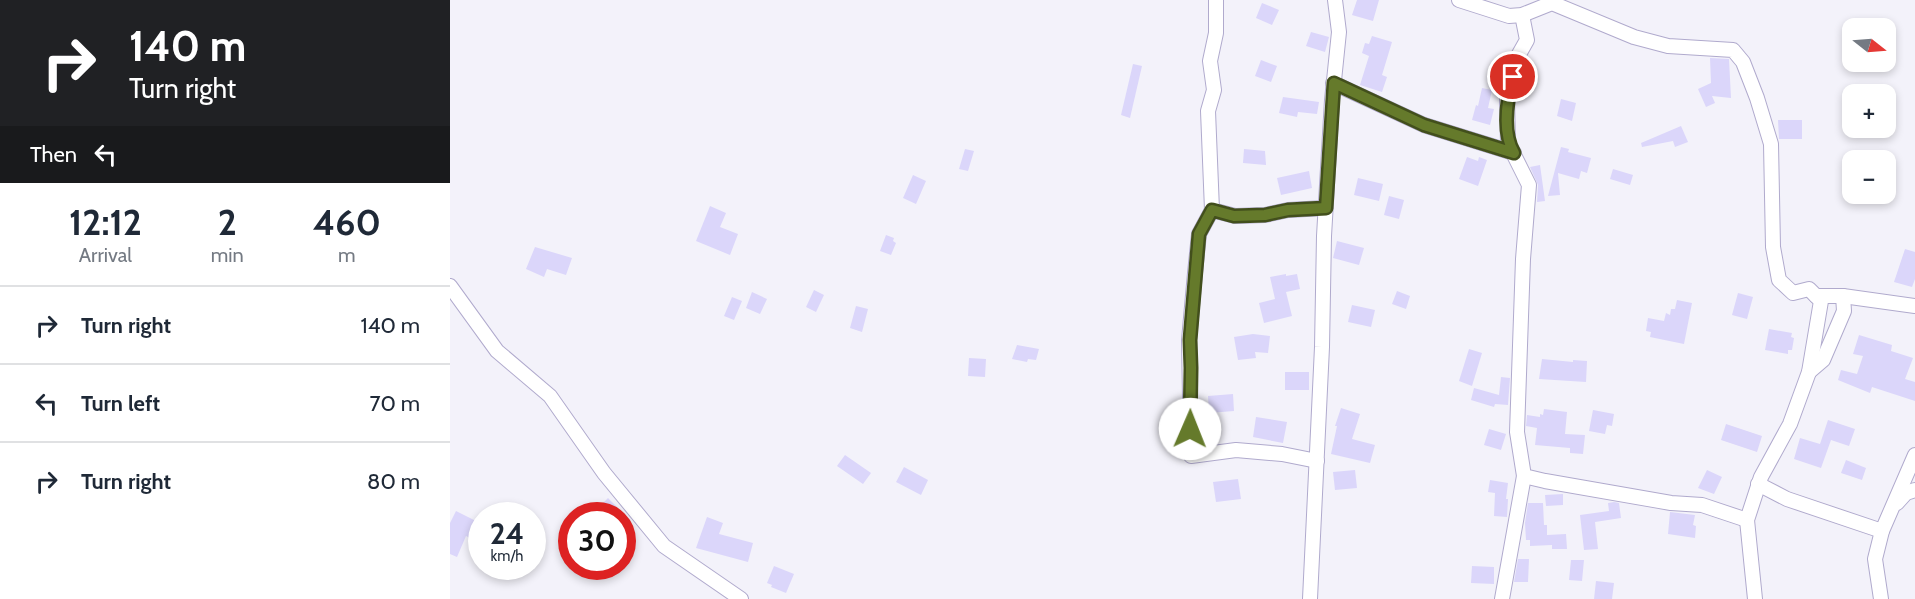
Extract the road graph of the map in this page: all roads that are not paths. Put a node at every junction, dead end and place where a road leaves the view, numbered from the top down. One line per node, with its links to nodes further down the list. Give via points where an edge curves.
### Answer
1 (1216, 0): 8 (street, via 1216,33 1210,61 1215,90 1208,111)
2 (1335, 0): 5 (street, via 1339,32)
3 (1459, 0): 4 (street, via 1509,16)
4 (1522, 15): 6 (street, via 1527,40 1518,56 1508,98 1508,143); 10 (street, via 1552,3 1634,37 1668,46 1733,50 1743,62 1771,144 1773,247 1779,280 1793,293 1809,289)
5 (1334, 83): 6 (street, via 1424,125); 7 (street)
6 (1514, 153): 16 (street, via 1528,185 1517,432)
7 (1326, 208): 8 (street, via 1234,216); 15 (street)
8 (1212, 210): 15 (street, via 1199,234 1195,273 1190,340 1191,456 1236,450)
9 (450, 286): 22 (street, via 497,351 550,396 604,473 664,546)
10 (1816, 296): 11 (street); 13 (street, via 1821,301)
11 (1843, 296): 12 (street); 13 (street, via 1844,311 1823,360)
12 (1915, 306)
13 (1809, 372): 17 (street, via 1790,424)
14 (1915, 455): 19 (street)
15 (1317, 461): 23 (street)
16 (1524, 476): 20 (street, via 1660,502 1702,505); 24 (street)
17 (1758, 484): 20 (street); 21 (street, via 1787,499)
18 (1915, 490): 19 (street, via 1906,493)
19 (1892, 510): 21 (street)
20 (1748, 520): 25 (street)
21 (1882, 531): 26 (street, via 1875,559)
22 (741, 599)
23 (1310, 599)
24 (1502, 599)
25 (1755, 599)
26 (1881, 599)

